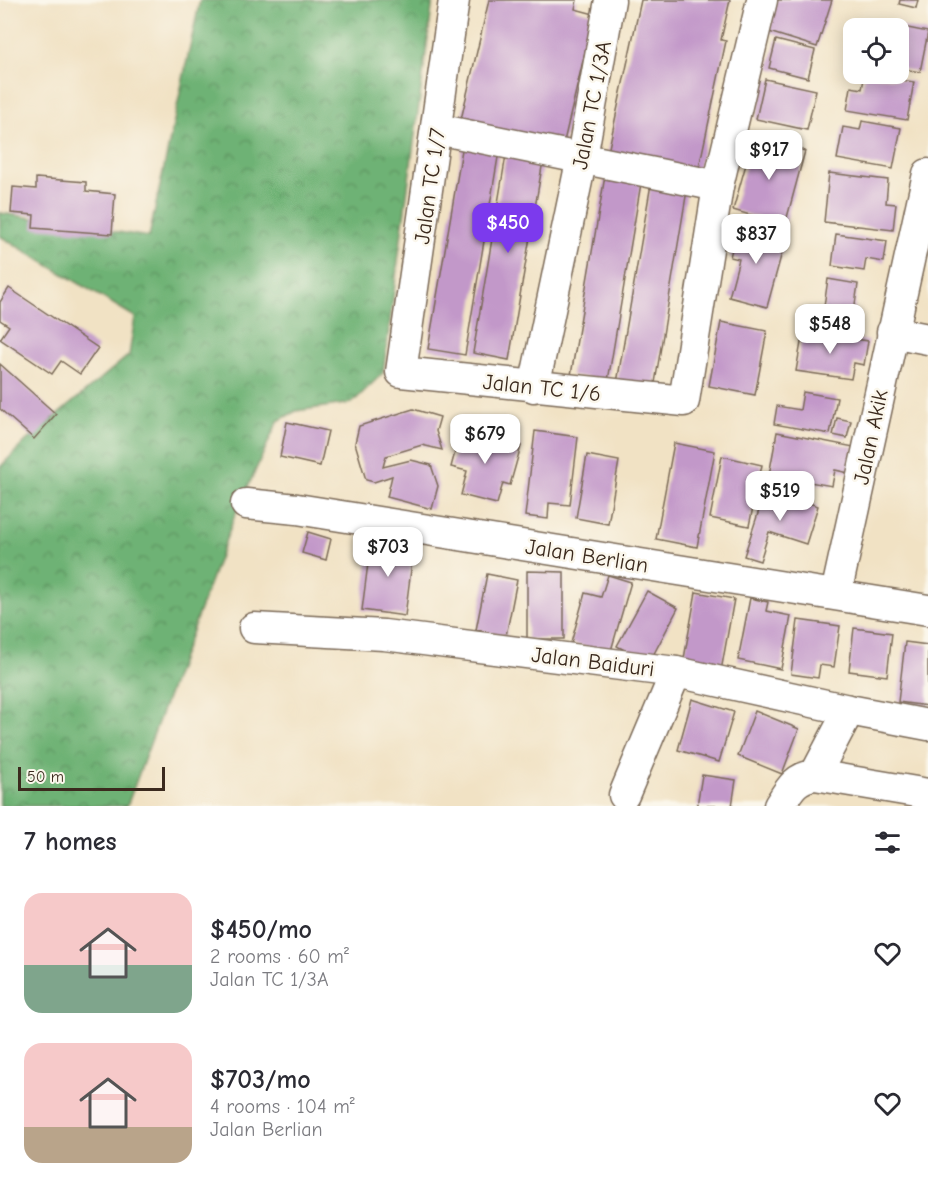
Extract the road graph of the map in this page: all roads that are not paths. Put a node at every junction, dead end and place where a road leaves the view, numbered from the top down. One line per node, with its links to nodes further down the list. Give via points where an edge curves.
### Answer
1 (454, 0): 4 (street, Jalan TC 1/7)
2 (610, 0): 5 (street, Jalan TC 1/3A)
3 (762, 0): 7 (street)
4 (437, 129): 5 (street); 10 (street, Jalan TC 1/7)
5 (582, 157): 7 (street); 11 (street, Jalan TC 1/3A)
6 (928, 174): 8 (street, Jalan Akik)
7 (718, 186): 11 (street, Jalan TC 1/6, via 684,401)
8 (892, 332): 9 (street); 13 (street, Jalan Akik)
9 (928, 339)
10 (401, 372): 11 (street, Jalan TC 1/6)
11 (534, 387)
12 (246, 504): 13 (street, Jalan Berlian)
13 (836, 594): 14 (street, Jalan Berlian)
14 (926, 602)
15 (254, 628): 16 (street, Jalan Baiduri, via 384,635)
16 (676, 672): 17 (street, Jalan Baiduri); 21 (street)
17 (849, 710): 18 (street, Jalan Baiduri); 19 (street)
18 (928, 725)
19 (815, 775): 22 (street); 23 (street, via 803,776)
20 (928, 794): 22 (street)
21 (624, 795)
22 (888, 797)
23 (779, 806)

